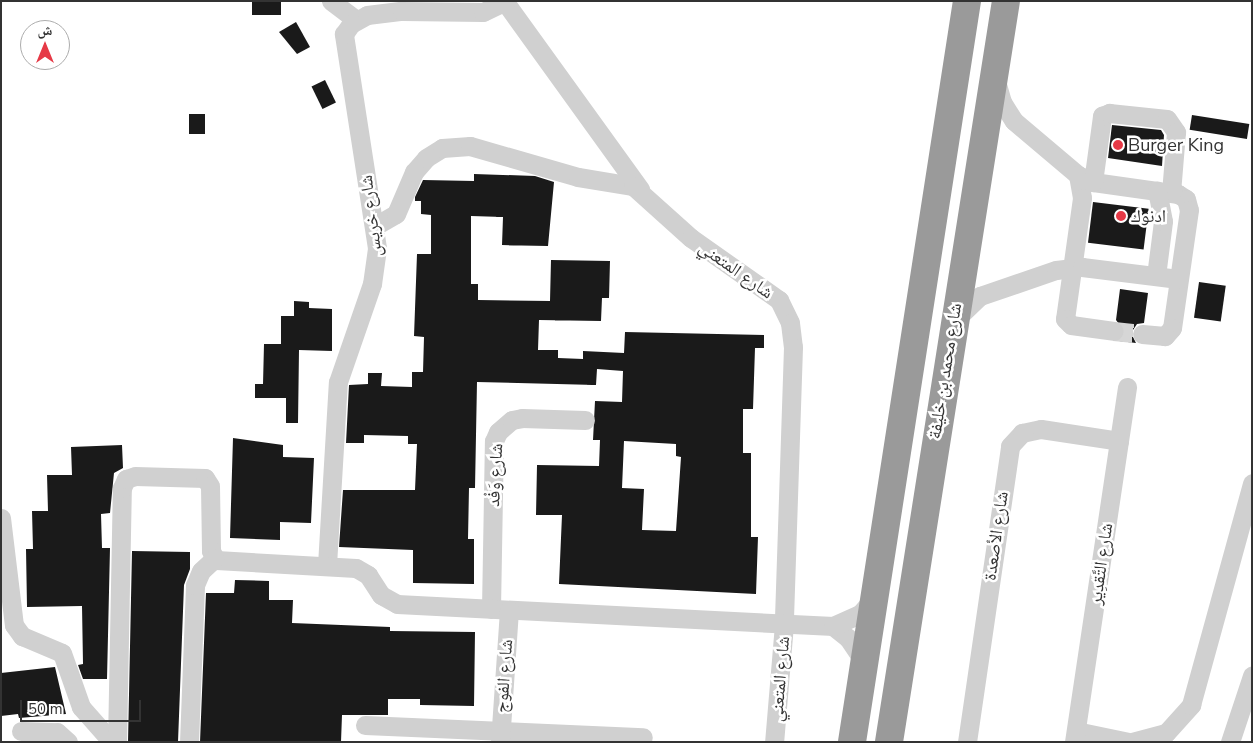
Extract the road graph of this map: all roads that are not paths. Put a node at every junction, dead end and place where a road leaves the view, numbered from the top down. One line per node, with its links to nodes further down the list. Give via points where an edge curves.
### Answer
1 (331, 1): 5 (street)
2 (967, 1): 24 (highway, شارع محمد بن خليفة)
3 (1006, 1): 6 (highway, شارع محمد بن خليفة)
4 (506, 2): 5 (street, via 483,12 402,11); 8 (street, شارع المتعني)
5 (356, 20): 10 (street, شارع خريس, via 347,29 343,40)
6 (996, 74): 7 (street, via 1007,112); 14 (highway, شارع محمد بن خليفة)
7 (1086, 179): 9 (street); 9 (street, via 1102,116 1109,113 1167,119 1176,132); 11 (street)
8 (640, 189): 10 (street, via 578,177 470,146 451,146 433,152 419,164 396,214); 26 (street, شارع المتعني, via 691,238 771,291 790,322 793,347)
9 (1164, 192): 12 (street); 13 (street, via 1186,199 1189,210)
10 (375, 226): 23 (street, شارع خريس, via 377,261 372,284 338,382)
11 (1071, 268): 12 (street); 14 (street, via 1043,272 992,290 969,304); 15 (street, via 1065,315 1068,323)
12 (1156, 276): 13 (street)
13 (1178, 279): 16 (street, via 1170,331 1161,336)
14 (952, 323): 41 (highway, شارع محمد بن خليفة)
15 (1114, 331)
16 (1142, 334)
17 (1127, 387): 19 (street, شارع التَّقدِير)
18 (585, 420): 25 (street, شارع وَفْد, via 522,418 512,420 498,432 494,441)
19 (1119, 441): 33 (street, شارع التَّقدِير); 42 (street, شارع الأصعدة, via 1041,429 1022,433 1010,446)
20 (1252, 482): 43 (street, via 1192,705 1166,733)
21 (1, 518): 36 (street, via 16,631 28,640 62,653 81,708)
22 (214, 558): 23 (street, via 225,563); 37 (street, via 210,551 210,486 205,478 135,476 126,480 122,488); 38 (street, via 201,571 196,585)
23 (327, 565): 25 (street, via 363,571 381,595 397,604)
24 (873, 599): 27 (street, via 856,617); 28 (highway, شارع محمد بن خليفة)
25 (500, 610): 26 (street); 32 (street, شارع الفوج)
26 (784, 624): 27 (street); 39 (street, شارع المتعني)
27 (833, 626): 28 (street, via 848,638)
28 (864, 662): 40 (highway, شارع محمد بن خليفة)
29 (1252, 676): 44 (street)
30 (365, 725): 32 (street)
31 (20, 731): 35 (street, via 57,732)
32 (500, 736): 34 (street)
33 (1075, 736): 43 (street)
34 (643, 737)
35 (68, 742)
36 (112, 742)
37 (117, 742)
38 (190, 742)
39 (774, 742)
40 (852, 742)
41 (889, 742)
42 (967, 742)
43 (1131, 742)
44 (1230, 742)

